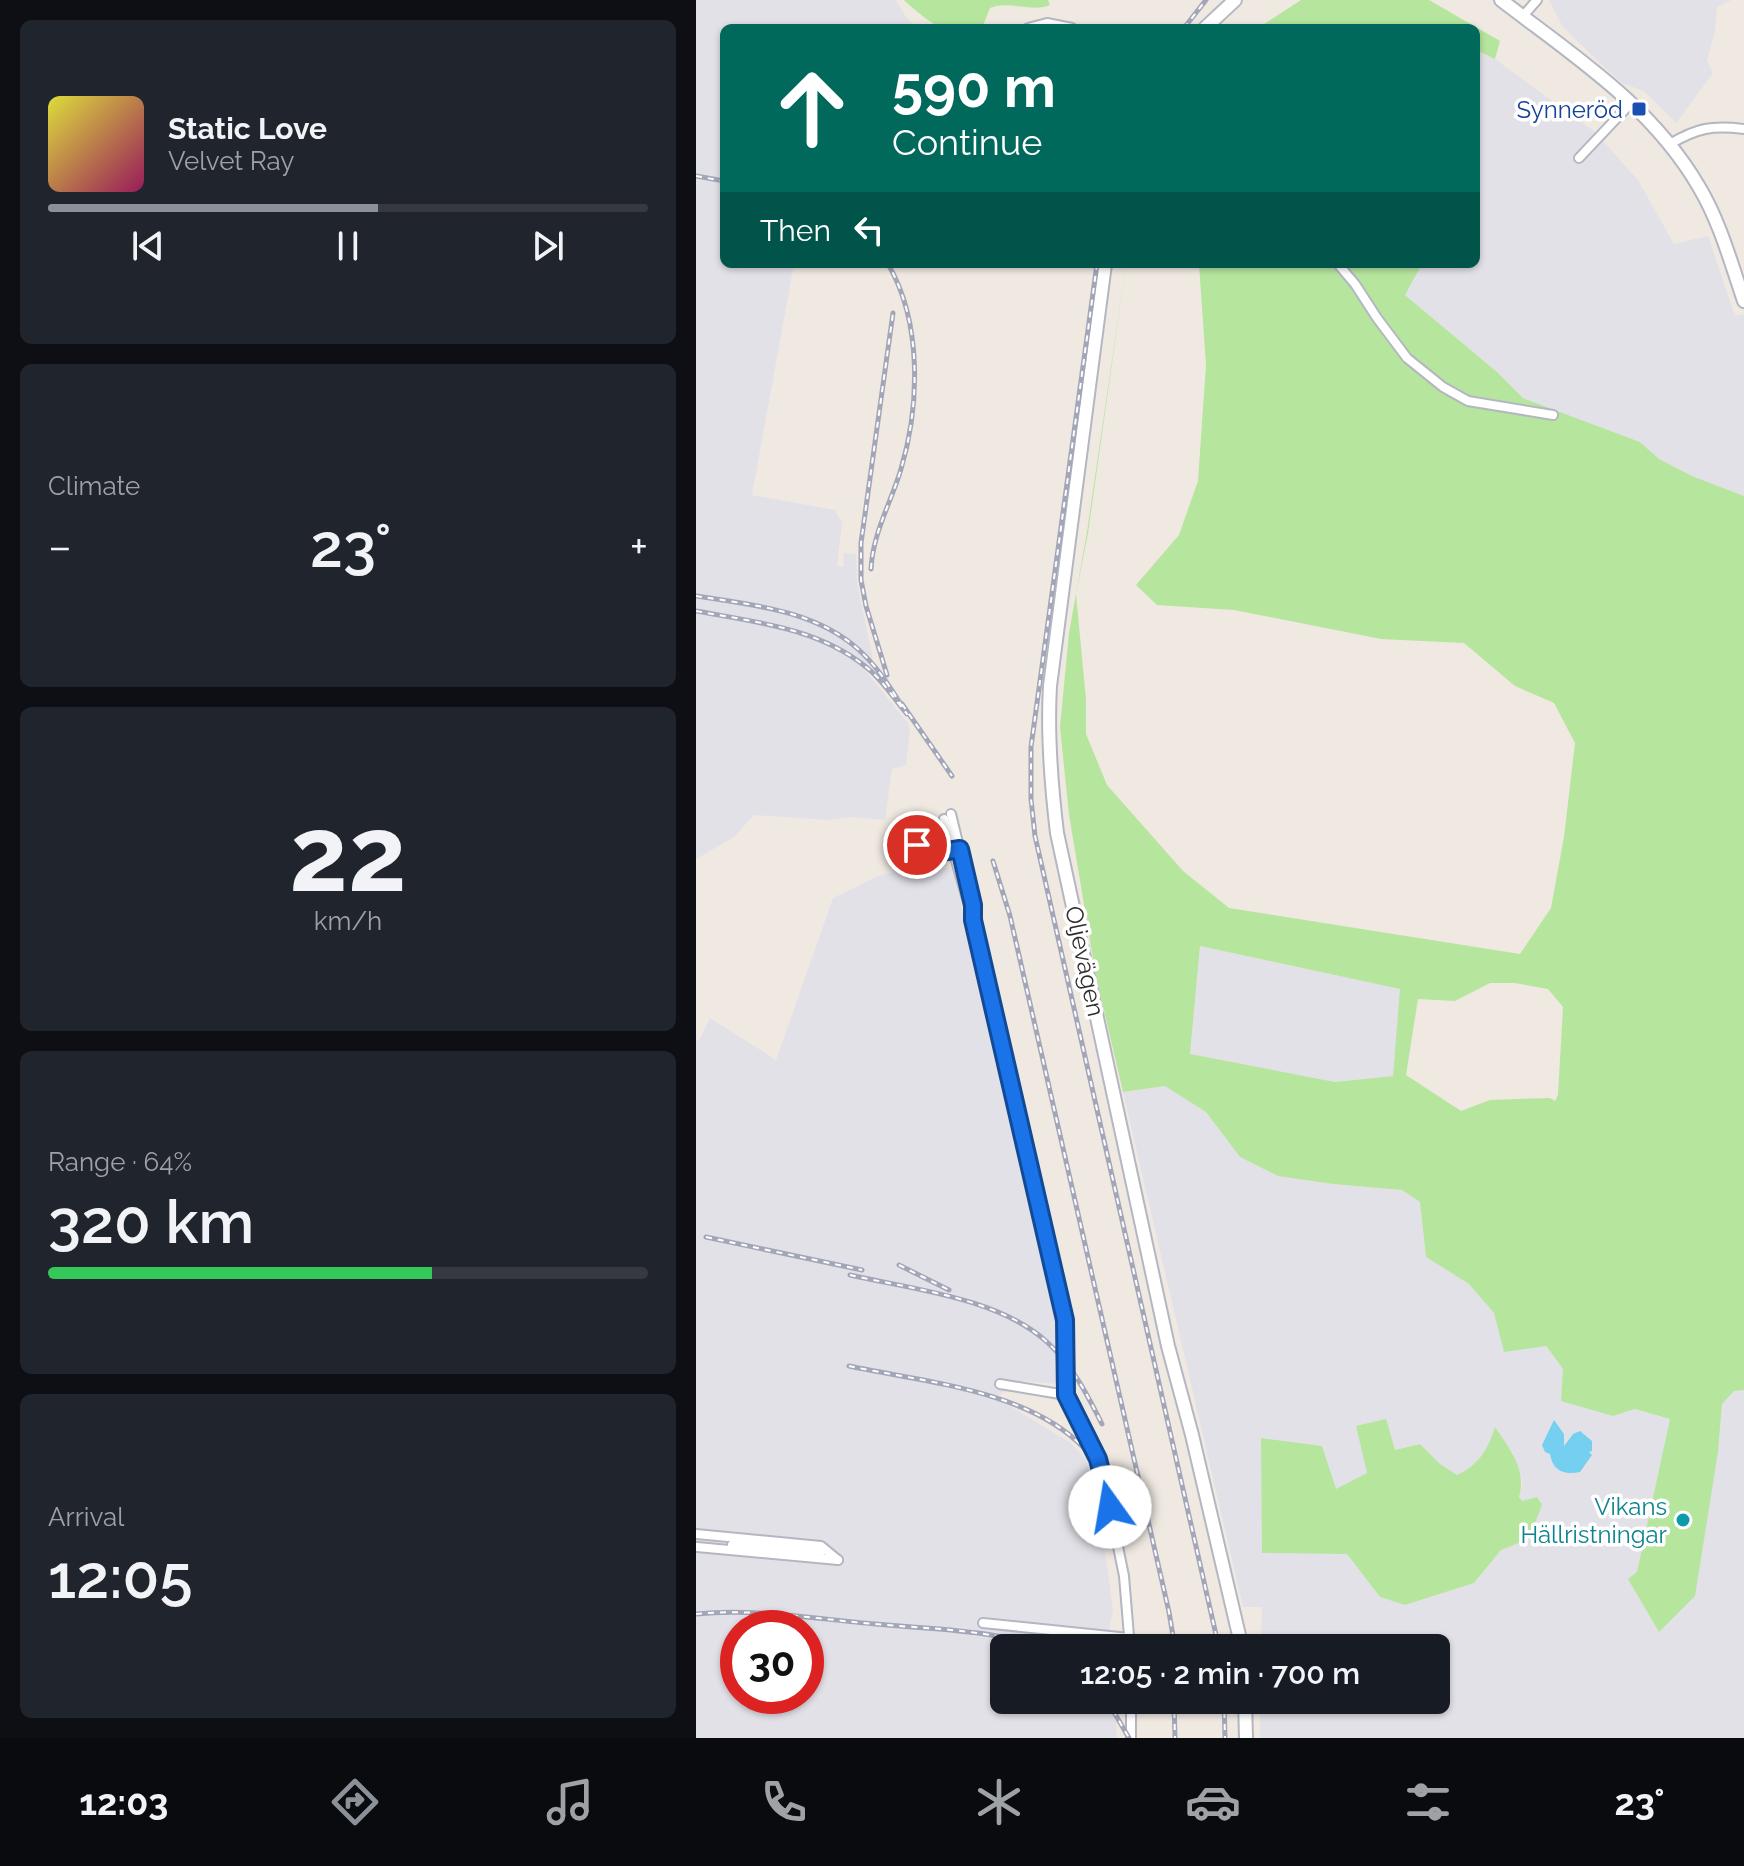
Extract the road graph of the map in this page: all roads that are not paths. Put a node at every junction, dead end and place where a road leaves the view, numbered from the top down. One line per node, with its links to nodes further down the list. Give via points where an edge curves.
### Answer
1 (1235, 0): 5 (street)
2 (1501, 0): 4 (street)
3 (1537, 0): 4 (street)
4 (1522, 17): 6 (street)
5 (1209, 24)
6 (1628, 107): 8 (street); 9 (street)
7 (1744, 129): 8 (street, via 1697,129)
8 (1670, 144): 12 (street, via 1712,211)
9 (1579, 158)
10 (1104, 268): 24 (street, Oljevägen, via 1050,686 1050,770 1057,833 1168,1346)
11 (1341, 268): 13 (street, via 1407,358 1443,387 1468,401)
12 (1744, 301)
13 (1553, 415)
14 (947, 816): 16 (street)
15 (917, 848): 16 (street)
16 (956, 850): 18 (street, via 1065,1320)
17 (1000, 1384): 18 (street)
18 (1066, 1395): 23 (street, via 1105,1483 1124,1576)
19 (696, 1534): 20 (street, via 821,1546 831,1552)
20 (697, 1544)
21 (983, 1623): 22 (street)
22 (1090, 1634)
23 (1129, 1634)
24 (1239, 1634)
25 (1131, 1714): 27 (street)
26 (1245, 1714): 28 (street)
27 (1131, 1738)
28 (1246, 1738)

